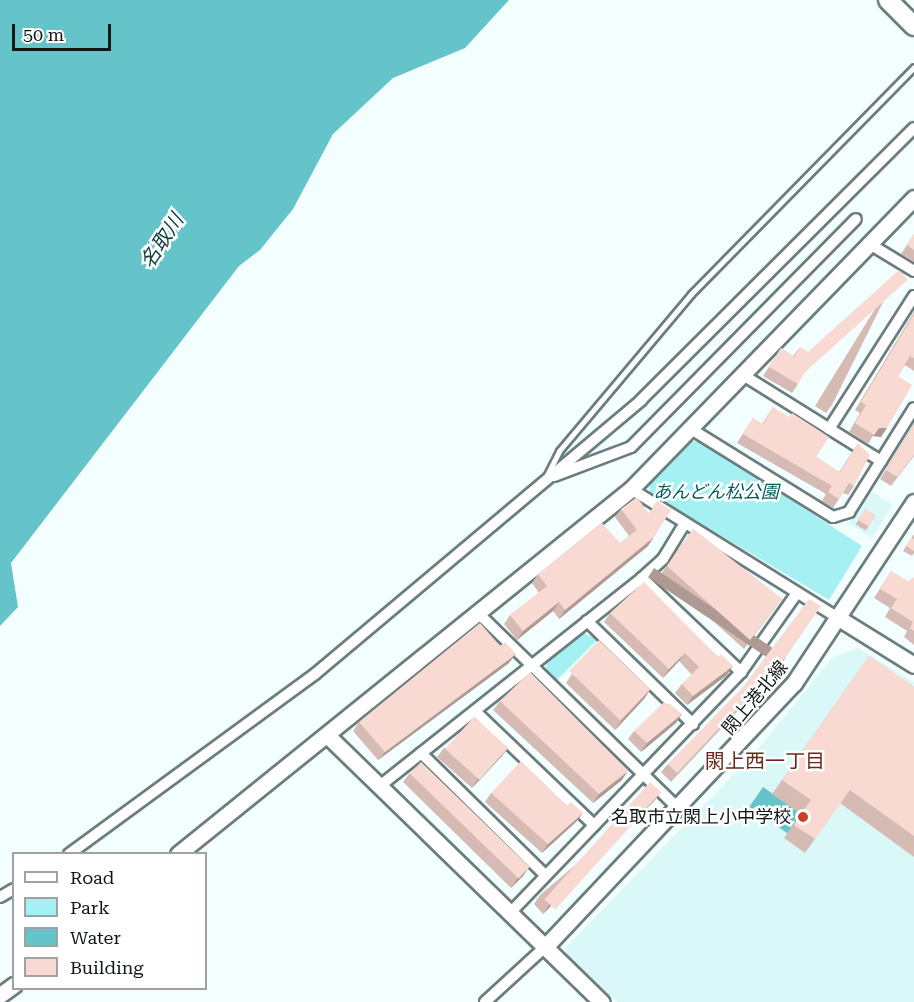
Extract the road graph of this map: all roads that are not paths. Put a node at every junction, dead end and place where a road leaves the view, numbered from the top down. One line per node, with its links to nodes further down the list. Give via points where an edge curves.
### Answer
1 (888, 0): 2 (main road)
2 (914, 26)
3 (914, 67): 15 (lane, via 691,294 559,451)
4 (914, 128): 15 (street, via 640,400)
5 (914, 198): 7 (street)
6 (856, 219): 15 (street, via 631,447)
7 (868, 243): 8 (street); 10 (street)
8 (914, 271)
9 (914, 296): 13 (street)
10 (743, 375): 12 (street); 13 (street)
11 (914, 408): 14 (street)
12 (691, 429): 14 (street, via 833,517 849,512); 16 (street)
13 (829, 429): 14 (street)
14 (881, 461)
15 (545, 479): 35 (street, via 315,674)
16 (631, 489): 18 (street); 21 (street)
17 (914, 502): 22 (street, 閖上港北線)
18 (685, 523): 19 (street, via 663,559); 20 (street)
19 (642, 578): 23 (street); 26 (street)
20 (797, 592): 22 (street); 26 (street)
21 (479, 614): 24 (street); 29 (street)
22 (840, 619): 25 (street); 33 (street, 閖上港北線, via 794,683)
23 (586, 621): 24 (street); 28 (street)
24 (531, 664): 27 (street); 31 (street)
25 (914, 665)
26 (741, 672): 28 (street)
27 (475, 711): 30 (street); 34 (street)
28 (693, 724): 31 (street)
29 (327, 735): 32 (street); 36 (street)
30 (421, 753): 32 (street); 37 (street)
31 (643, 774): 33 (street); 34 (street)
32 (381, 785): 38 (street)
33 (679, 809): 39 (street, 閖上港北線)
34 (594, 825): 37 (street)
35 (72, 852)
36 (181, 852)
37 (545, 875): 38 (street)
38 (511, 912): 39 (street)
39 (545, 947): 42 (street); 43 (street)
40 (12, 987): 41 (street)
41 (0, 996)
42 (485, 1002)
43 (602, 1002)

